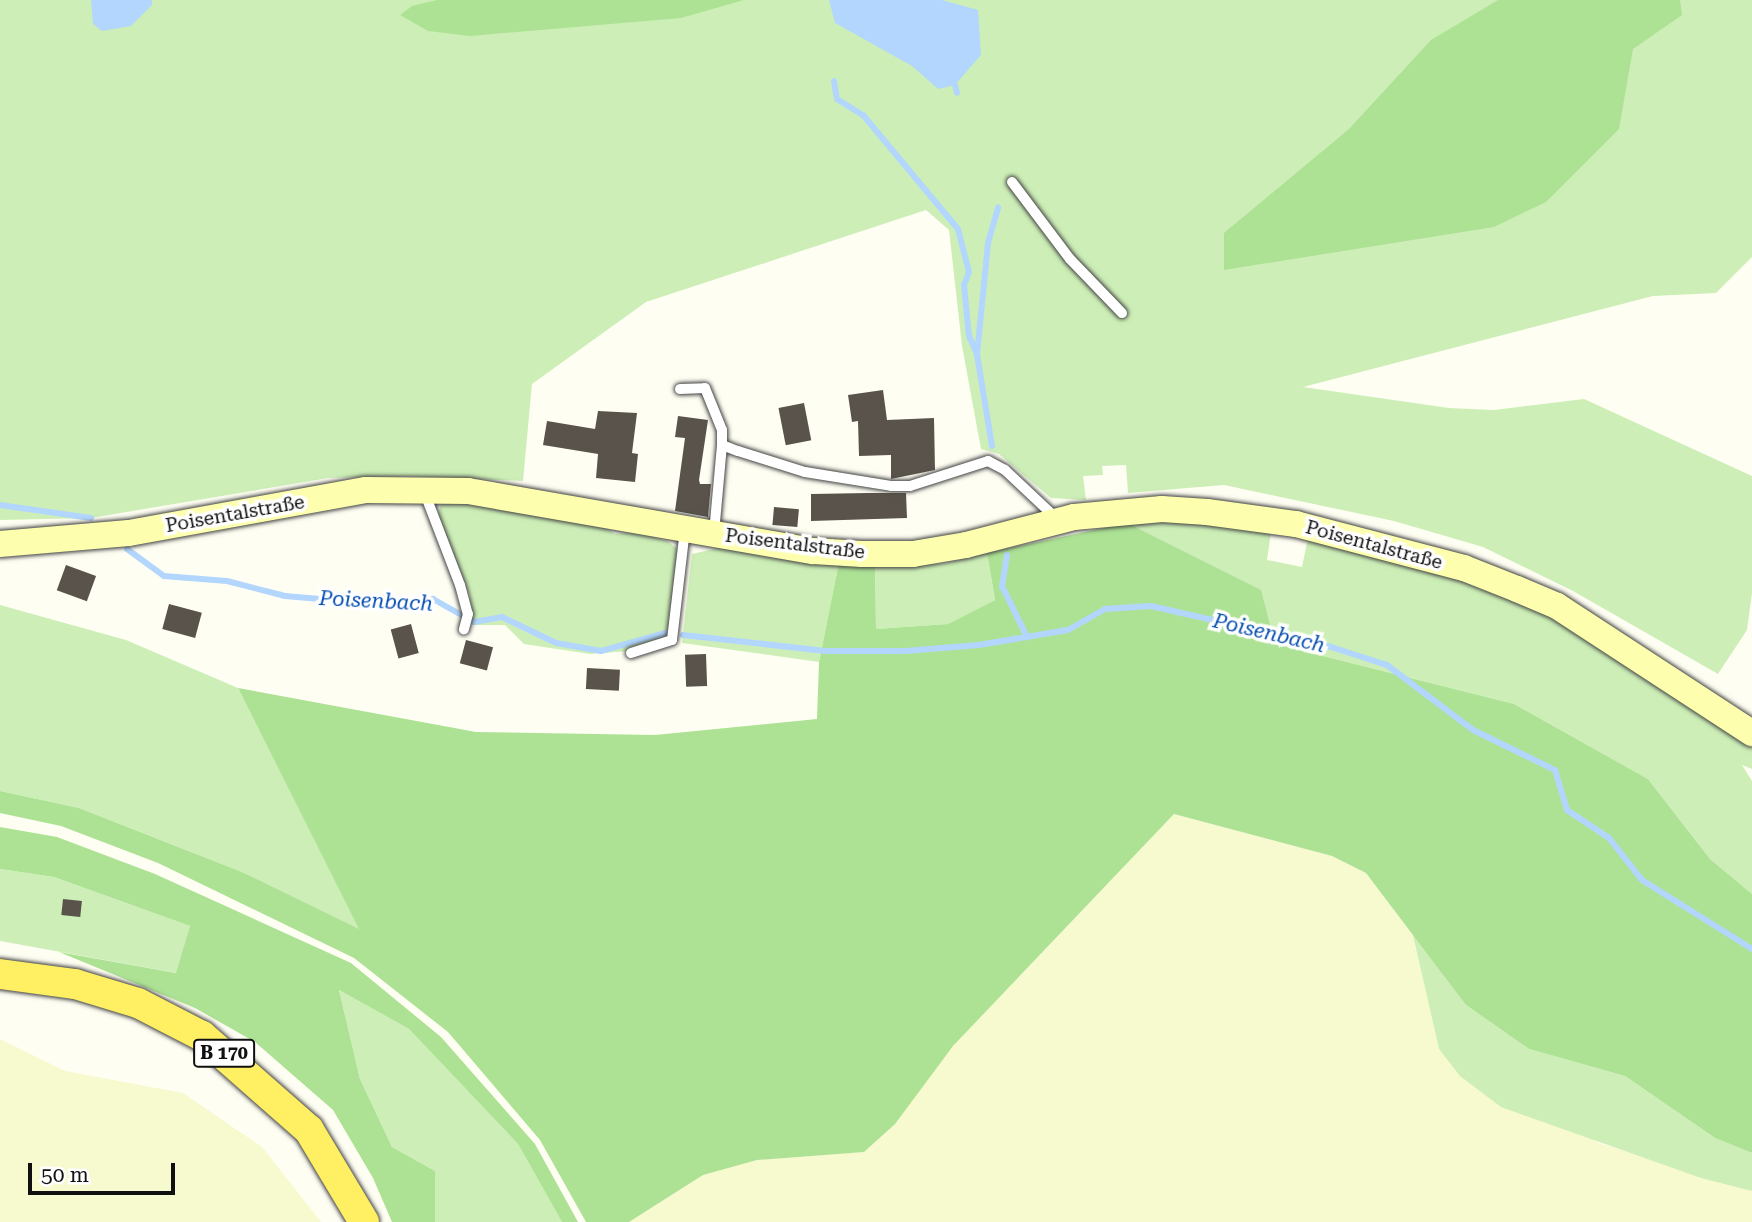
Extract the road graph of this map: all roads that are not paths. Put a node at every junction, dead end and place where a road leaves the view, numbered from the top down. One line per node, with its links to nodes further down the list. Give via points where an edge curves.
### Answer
1 (1012, 182): 2 (lane, via 1070,259)
2 (1122, 313)
3 (680, 389): 4 (lane, via 705,388 722,430)
4 (722, 444): 6 (lane, via 804,472 891,486 910,486 988,461 1005,470); 8 (lane)
5 (424, 491): 7 (main road, Poisentalstraße, via 468,491); 9 (main road, Poisentalstraße, via 366,490 129,533); 10 (lane, via 468,614)
6 (1059, 521): 8 (main road, Poisentalstraße, via 1013,536 913,554 813,551); 12 (main road, Poisentalstraße, via 1162,509 1207,512 1296,524 1464,568 1557,606)
7 (685, 528): 8 (main road, Poisentalstraße); 11 (lane, via 672,640)
8 (714, 534)
9 (0, 544)
10 (464, 629)
11 (631, 653)
12 (1752, 733)
13 (0, 974): 14 (main road, B 170, via 75,985 126,999 202,1036 309,1130)
14 (364, 1222)

